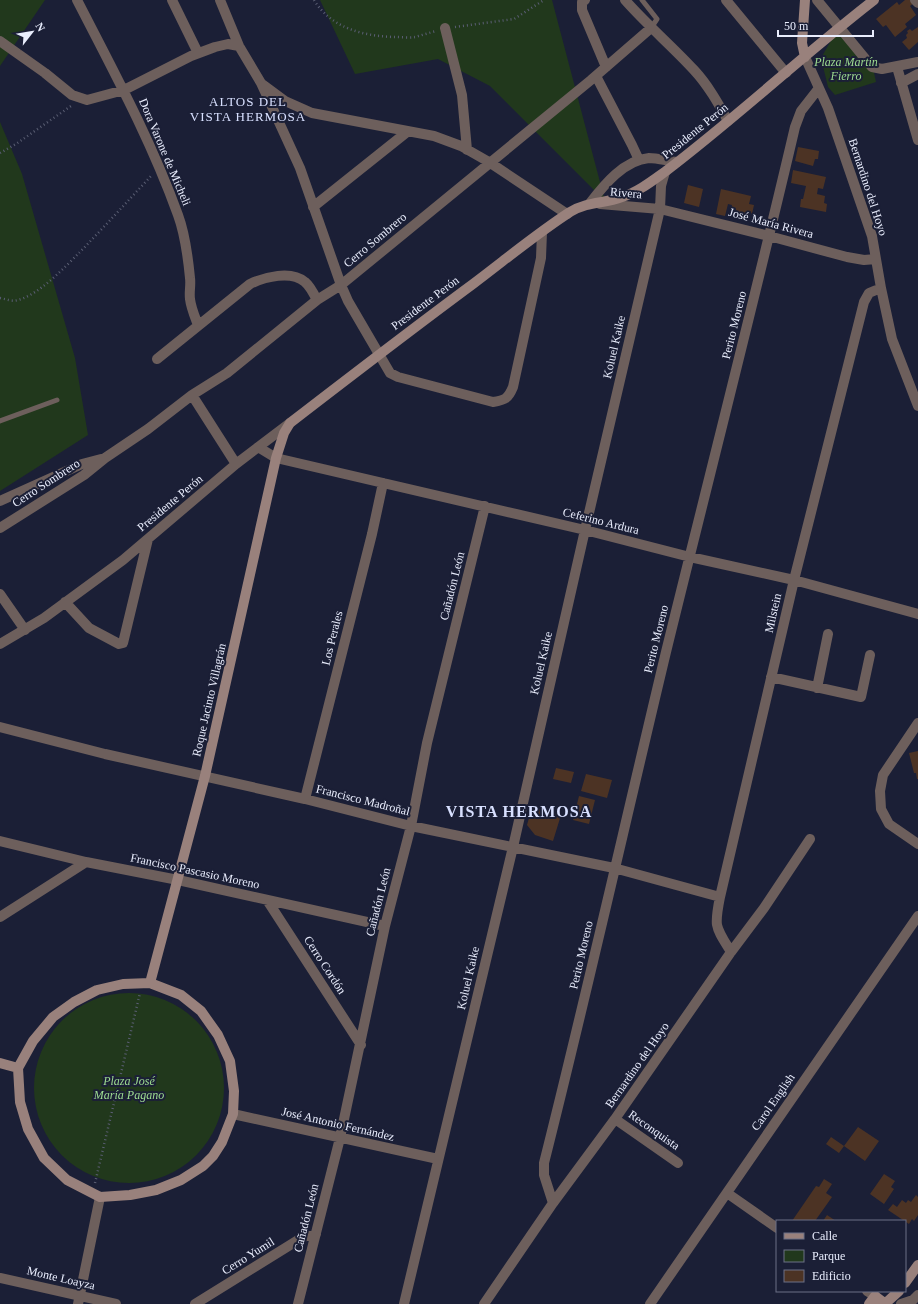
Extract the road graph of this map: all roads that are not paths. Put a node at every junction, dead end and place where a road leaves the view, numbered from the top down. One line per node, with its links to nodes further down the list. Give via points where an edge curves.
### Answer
1 (77, 0): 29 (street, Dora Varone de Micheli)
2 (172, 0): 18 (street)
3 (220, 0): 17 (street)
4 (585, 0): 22 (street, via 582,2 582,10)
5 (625, 0): 15 (street)
6 (642, 0): 15 (lane, via 656,19)
7 (726, 0): 23 (street)
8 (805, 0): 19 (street, Bernardino del Hoyo, via 802,43)
9 (817, 0): 13 (street)
10 (874, 0): 13 (street, Presidente Perón)
11 (915, 0): 12 (street)
12 (918, 3)
13 (839, 27): 19 (street, Presidente Perón); 21 (street, via 872,67 882,69)
14 (445, 28): 33 (street, via 462,95)
15 (651, 28): 22 (street, Cerro Sombrero); 30 (street, via 695,71 716,99)
16 (0, 41): 29 (street, via 82,100)
17 (239, 46): 18 (street, via 228,44); 26 (street)
18 (198, 53): 29 (street)
19 (805, 57): 23 (street, Presidente Perón); 28 (street, Bernardino del Hoyo)
20 (918, 62): 21 (street)
21 (897, 66): 27 (street)
22 (606, 67): 25 (street, Cerro Sombrero)
23 (786, 73): 30 (street, Presidente Perón)
24 (918, 74): 27 (street)
25 (596, 76): 34 (street); 35 (street, Cerro Sombrero)
26 (261, 83): 31 (street, via 285,101 312,113); 39 (street, via 300,168)
27 (901, 83): 32 (street)
28 (819, 88): 43 (street, Perito Moreno, via 801,111 795,126); 44 (street, Bernardino del Hoyo, via 872,236)
29 (124, 90): 48 (street, Dora Varone de Micheli, via 178,216 187,253 191,304)
30 (728, 121): 36 (street, Presidente Perón)
31 (407, 132): 33 (street, via 434,136); 39 (street)
32 (918, 140)
33 (467, 150): 35 (street)
34 (638, 160): 36 (street, via 650,158); 38 (street, via 606,182)
35 (489, 162): 41 (street); 45 (street, Cerro Sombrero)
36 (677, 162): 37 (street, Presidente Perón)
37 (665, 172): 38 (street, Presidente Perón, via 634,193); 40 (street, Koluel Kaike)
38 (590, 203): 40 (street, Rivera); 41 (street, Presidente Perón)
39 (313, 207): 45 (street)
40 (660, 209): 43 (street, José María Rivera); 64 (street, Koluel Kaike)
41 (567, 214): 42 (street, Presidente Perón)
42 (542, 232): 49 (street, Presidente Perón); 49 (street, via 541,258 509,396 492,402 398,377 390,374)
43 (769, 236): 44 (street, José María Rivera, via 847,257); 66 (street, Perito Moreno)
44 (876, 259): 46 (street, Bernardino del Hoyo)
45 (341, 285): 47 (street, Cerro Sombrero); 49 (street)
46 (881, 288): 53 (street, Bernardino del Hoyo, via 892,339); 67 (street, Milstein, via 869,293 864,302)
47 (317, 300): 48 (street, via 306,282 296,276 262,279 250,284); 51 (street, Cerro Sombrero, via 227,373)
48 (198, 325): 50 (street)
49 (378, 354): 55 (street, Presidente Perón)
50 (157, 359)
51 (192, 395): 57 (street, Cerro Sombrero); 59 (street)
52 (57, 400): 54 (lane)
53 (918, 406)
54 (0, 421)
55 (290, 423): 56 (street, Presidente Perón); 58 (street, Roque Jacinto Villagrán)
56 (258, 448): 58 (street, Ceferino Ardura); 59 (street, Presidente Perón)
57 (105, 458): 61 (street, Cerro Sombrero, via 82,464); 63 (street, Cerro Sombrero, via 84,476)
58 (276, 458): 60 (street, Ceferino Ardura); 79 (street, Roque Jacinto Villagrán)
59 (236, 464): 65 (street, Presidente Perón)
60 (383, 483): 62 (street, Ceferino Ardura); 80 (street, Los Perales)
61 (0, 501)
62 (486, 506): 64 (street, Ceferino Ardura); 81 (street, Cañadón León, via 427,743)
63 (0, 528)
64 (585, 530): 66 (street, Ceferino Ardura); 85 (street, Koluel Kaike)
65 (148, 539): 69 (street, Presidente Perón); 69 (street, via 124,643 119,644 89,628)
66 (690, 557): 67 (street, Ceferino Ardura); 87 (street, Perito Moreno)
67 (794, 580): 70 (street, Ceferino Ardura); 75 (street, Milstein)
68 (0, 594): 71 (street)
69 (65, 602): 71 (street, Presidente Perón)
70 (918, 614)
71 (24, 630): 73 (street, Presidente Perón)
72 (828, 634): 76 (street)
73 (0, 644)
74 (870, 655): 76 (street, via 862,697)
75 (771, 677): 76 (street); 89 (street, Milstein)
76 (817, 688)
77 (918, 723): 84 (street, via 883,775 880,791 881,809 889,824)
78 (0, 727): 79 (street, Francisco Madroñal)
79 (205, 776): 80 (street, Francisco Madroñal); 88 (street, Roque Jacinto Villagrán)
80 (305, 798): 81 (street, Francisco Madroñal)
81 (411, 826): 85 (street, Francisco Madroñal); 93 (street, Cañadón León)
82 (810, 840): 94 (street, Bernardino del Hoyo)
83 (0, 841): 86 (street, Francisco Pascasio Moreno)
84 (918, 844)
85 (513, 847): 87 (street, Francisco Madroñal); 102 (street, Koluel Kaike)
86 (86, 862): 88 (street, Francisco Pascasio Moreno); 92 (street)
87 (614, 868): 89 (street, Francisco Madroñal); 106 (street, Perito Moreno, via 544,1163 544,1176)
88 (178, 880): 90 (street, Francisco Pascasio Moreno); 95 (street, Roque Jacinto Villagrán)
89 (720, 896): 94 (street, Milstein, via 716,920 718,932)
90 (267, 900): 93 (street, Francisco Pascasio Moreno); 96 (street, Cerro Cordón)
91 (918, 916): 104 (street, Carol English)
92 (0, 917)
93 (385, 926): 96 (street, Cañadón León)
94 (731, 952): 100 (street, Bernardino del Hoyo)
95 (150, 983): 98 (street, via 123,984 97,990 74,1002 53,1017 33,1041); 99 (street, via 181,995 201,1011 218,1035 230,1061 234,1091)
96 (360, 1044): 101 (street, Cañadón León)
97 (0, 1063): 98 (street)
98 (18, 1068): 105 (street, via 20,1102 28,1129 44,1158 67,1180)
99 (233, 1114): 101 (street, José Antonio Fernández); 105 (street, via 222,1142 213,1156 181,1180 156,1190 130,1195)
100 (615, 1119): 103 (street, Reconquista); 106 (street, Bernardino del Hoyo)
101 (340, 1138): 102 (street, José Antonio Fernández); 108 (street, Cañadón León)
102 (438, 1159): 120 (street, Koluel Kaike)
103 (678, 1163)
104 (727, 1193): 107 (street); 121 (street, Carol English)
105 (96, 1195): 114 (street)
106 (553, 1203): 116 (street, Bernardino del Hoyo)
107 (776, 1227)
108 (316, 1234): 118 (street, Cerro Yumil, via 303,1237); 119 (street, Cañadón León)
109 (918, 1265): 111 (street)
110 (0, 1278): 114 (street, Monte Loayza)
111 (906, 1282)
112 (898, 1292): 115 (street, via 887,1302)
113 (918, 1296): 122 (street)
114 (79, 1300): 117 (street, Monte Loayza)
115 (879, 1301)
116 (486, 1303)
117 (116, 1304)
118 (195, 1304)
119 (298, 1304)
120 (404, 1304)
121 (650, 1304)
122 (901, 1304)

